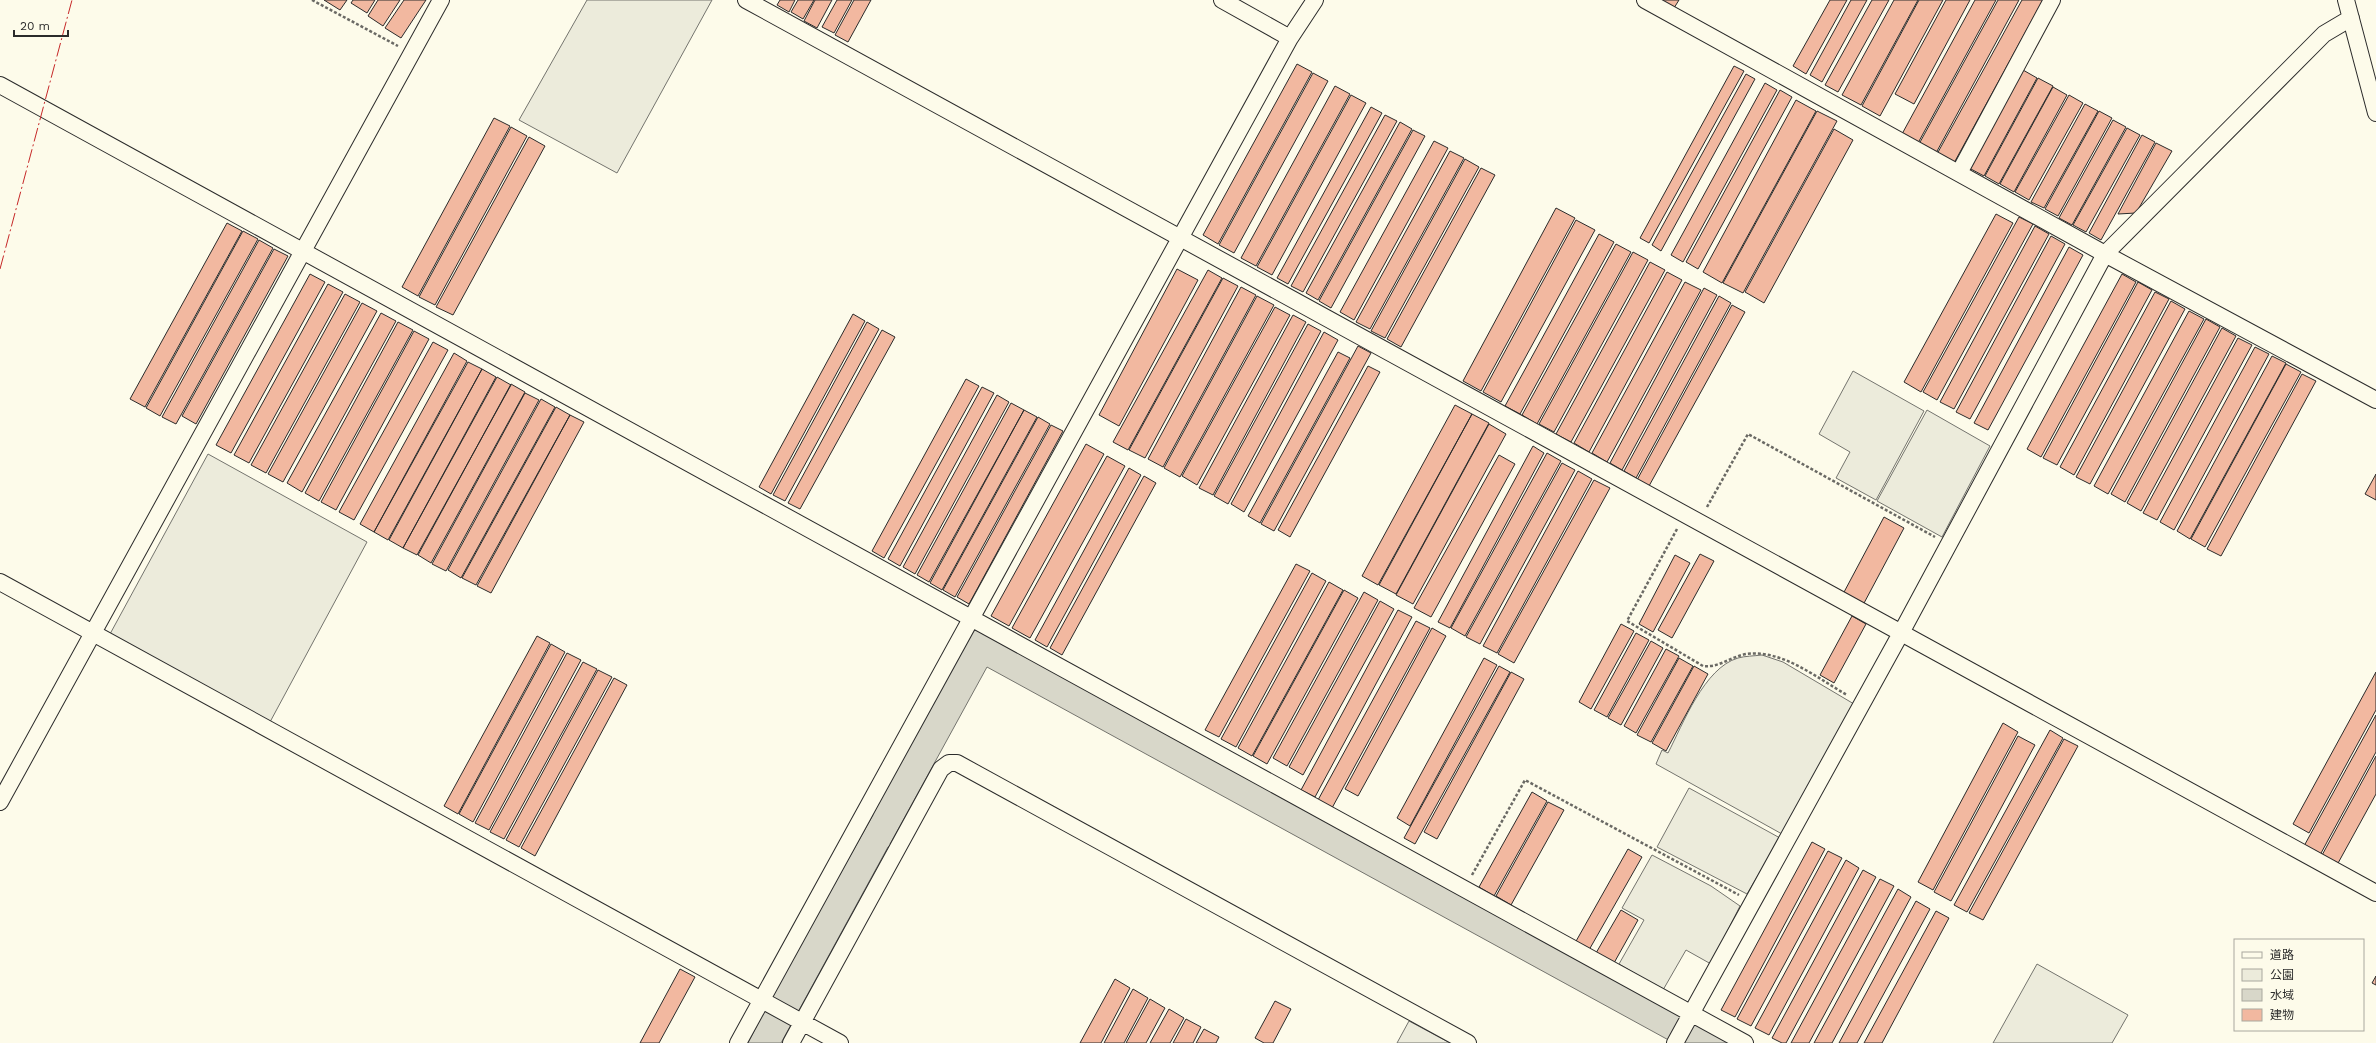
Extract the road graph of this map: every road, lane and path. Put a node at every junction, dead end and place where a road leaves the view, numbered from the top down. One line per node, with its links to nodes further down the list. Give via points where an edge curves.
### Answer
1 (312, 0): 11 (path)
2 (442, 0): 11 (street)
3 (746, 0): 15 (street)
4 (1222, 0): 10 (street)
5 (1315, 0): 10 (street)
6 (1645, 0): 14 (street)
7 (2052, 0): 14 (street)
8 (2346, 0): 9 (street)
9 (2351, 18): 13 (street); 17 (street, via 2324,34)
10 (1290, 38): 15 (street)
11 (412, 54): 16 (street)
12 (0, 85): 16 (street)
13 (2376, 113)
14 (1959, 173): 17 (street)
15 (1180, 238): 19 (street); 22 (street)
16 (302, 250): 22 (street); 23 (street)
17 (2105, 254): 18 (street); 20 (street)
18 (2376, 400)
19 (1692, 518): 20 (path, via 1748,434); 24 (street); 25 (path, via 1627,621 1703,666 1713,667 1733,658 1766,653 1782,658)
20 (1948, 545): 24 (street)
21 (0, 582): 23 (street)
22 (971, 618): 27 (street); 30 (street)
23 (93, 632): 26 (street); 30 (street)
24 (1901, 633): 25 (street); 28 (street)
25 (1862, 703): 29 (street)
26 (0, 802)
27 (1464, 889): 29 (path, via 1525,780); 31 (street)
28 (2376, 893)
29 (1752, 902): 31 (street)
30 (761, 999): 32 (street); 33 (street)
31 (1691, 1014): 37 (street); 38 (street)
32 (802, 1022): 34 (street); 35 (street); 36 (street, via 941,769 949,763 957,764)
33 (738, 1043)
34 (791, 1043)
35 (840, 1043)
36 (1468, 1043)
37 (1675, 1043)
38 (1745, 1043)

